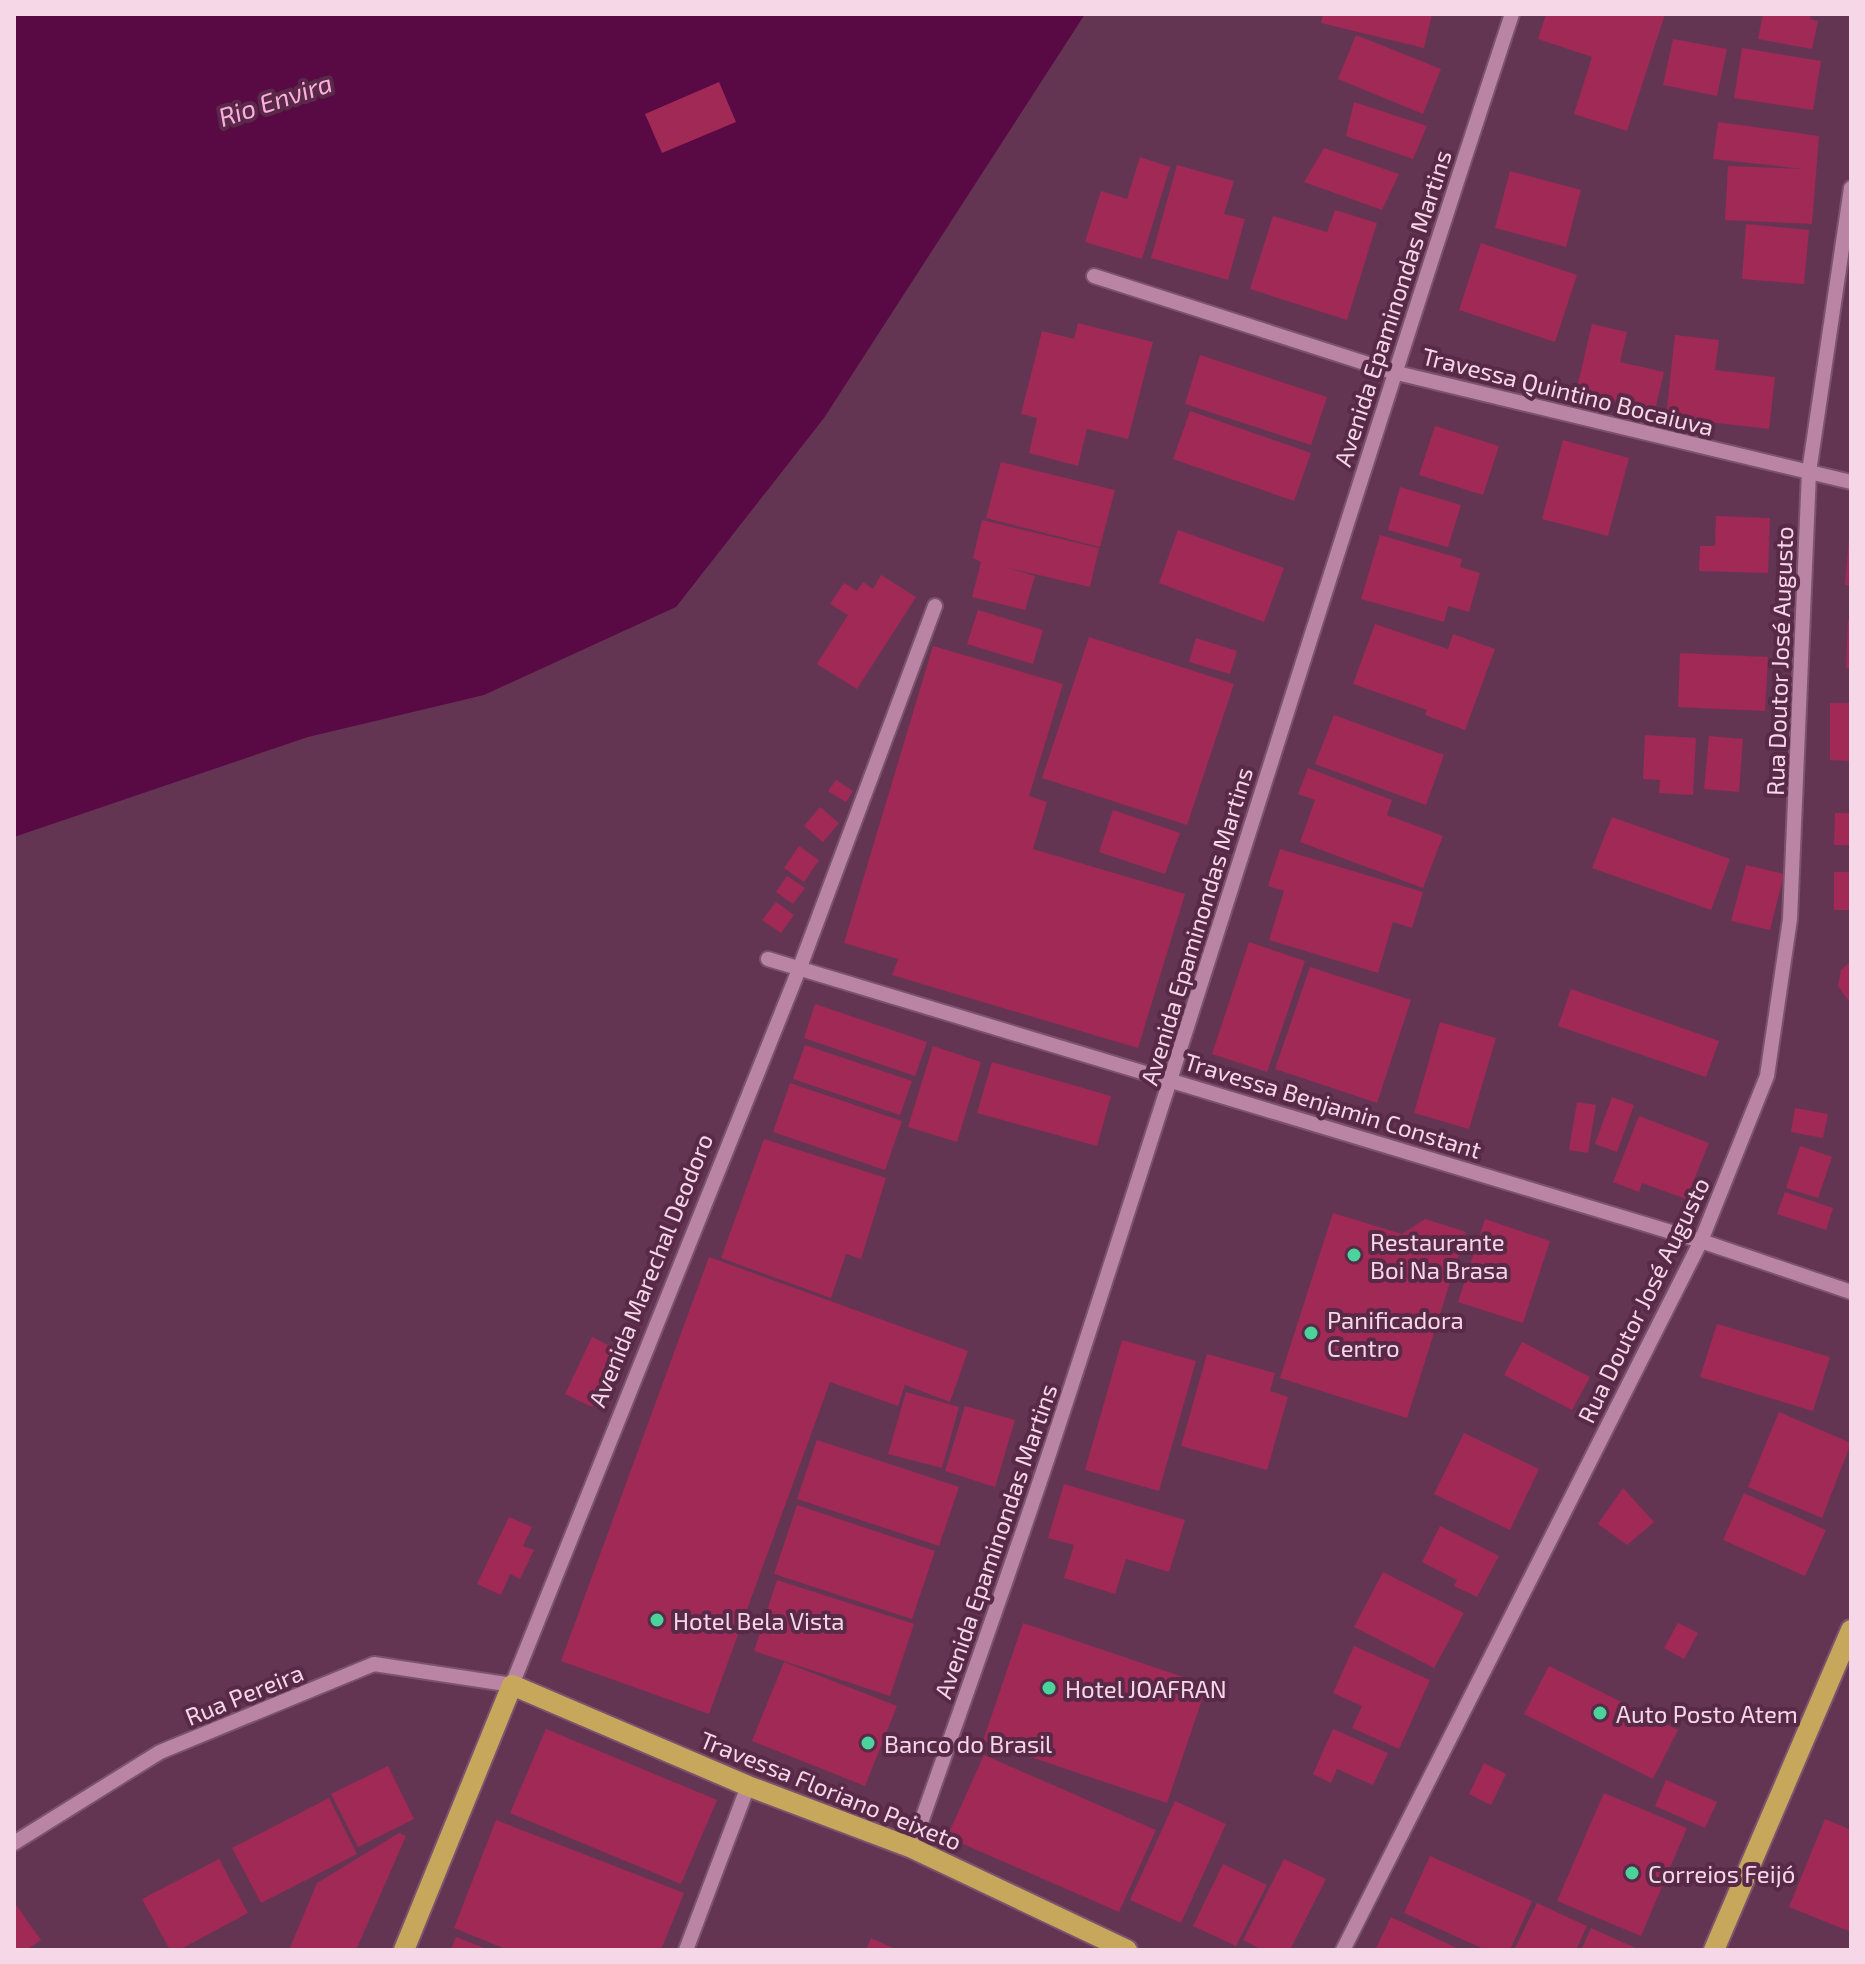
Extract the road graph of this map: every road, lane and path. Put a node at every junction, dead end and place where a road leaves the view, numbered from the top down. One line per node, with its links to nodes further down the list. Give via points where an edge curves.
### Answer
1 (1512, 14): 4 (street, Avenida Epaminondas Martins)
2 (1851, 188): 5 (street, Rua Doutor José Augusto)
3 (1094, 276): 4 (street, Travessa Quintino Bocaiuva)
4 (1393, 372): 5 (street, Travessa Quintino Bocaiuva); 10 (street, Avenida Epaminondas Martins)
5 (1809, 472): 6 (street, Travessa Quintino Bocaiuva); 11 (street, Rua Doutor José Augusto, via 1790,919 1767,1076)
6 (1851, 482)
7 (935, 606): 9 (street, Avenida Marechal Deodoro)
8 (768, 959): 9 (street, Travessa Benjamin Constant)
9 (800, 967): 10 (street, Travessa Benjamin Constant); 14 (street, Avenida Marechal Deodoro)
10 (1171, 1078): 11 (street, Travessa Benjamin Constant); 17 (street, Avenida Epaminondas Martins, via 1047,1460)
11 (1701, 1241): 12 (street, Travessa Benjamin Constant); 21 (street, Rua Doutor José Augusto)
12 (1851, 1292)
13 (1851, 1630): 22 (main road)
14 (512, 1685): 15 (main road, Travessa Floriano Peixeto); 16 (street, Rua Pereira, via 374,1664 160,1752); 18 (main road, Avenida Marechal Deodoro)
15 (748, 1786): 17 (main road, Travessa Floriano Peixeto); 19 (street)
16 (14, 1843)
17 (912, 1848): 20 (main road, Travessa Floriano Peixeto)
18 (404, 1950)
19 (686, 1950)
20 (1127, 1950)
21 (1343, 1950)
22 (1714, 1950)

